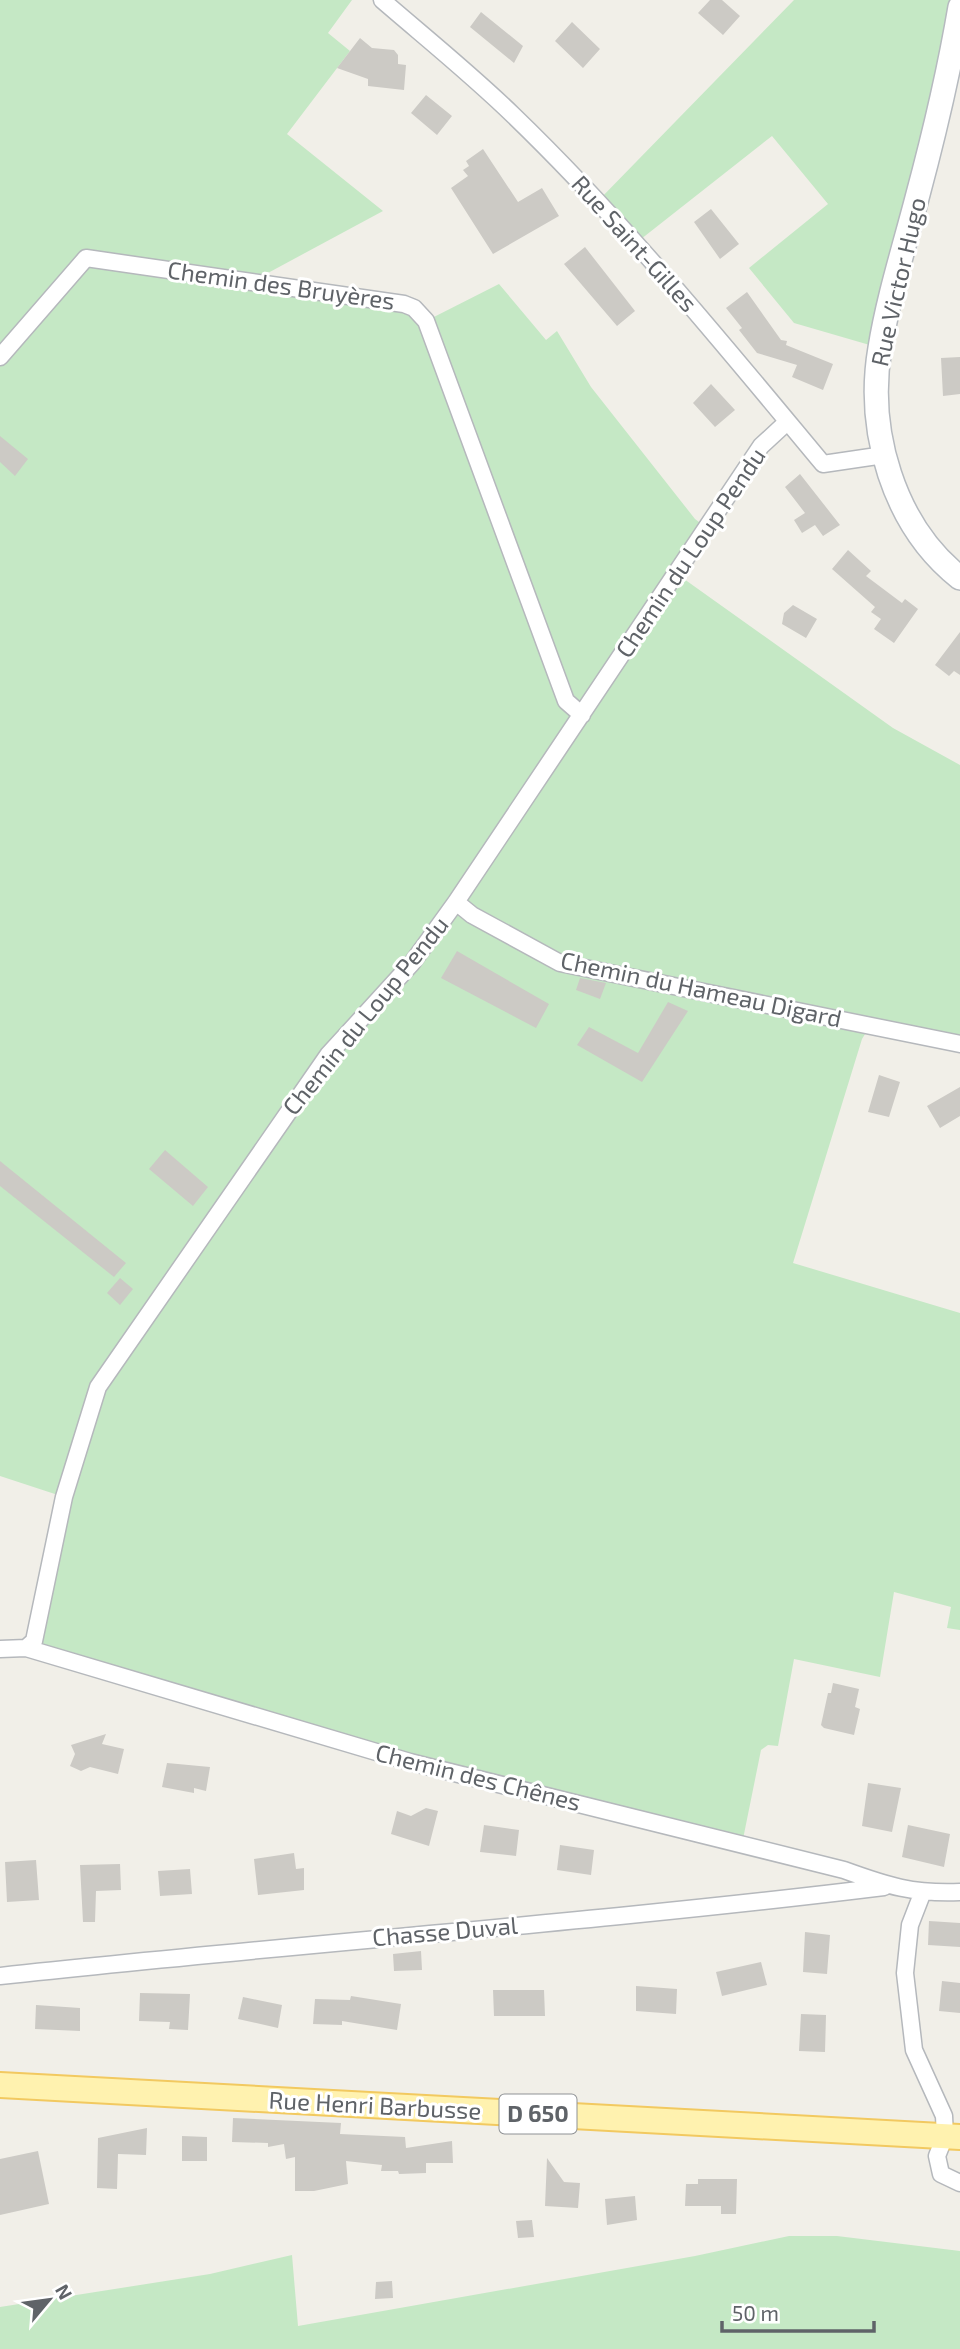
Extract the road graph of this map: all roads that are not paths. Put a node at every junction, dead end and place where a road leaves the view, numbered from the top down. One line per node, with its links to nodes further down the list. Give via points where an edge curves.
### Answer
1 (382, 0): 5 (street, Rue Saint-Gilles, via 554,156 645,254)
2 (960, 7): 3 (main road, Rue Victor Hugo)
3 (954, 83): 6 (main road, Rue Victor Hugo, via 880,348 877,408)
4 (0, 357): 8 (street, Chemin des Bruyères, via 86,258 414,308 426,321 566,701)
5 (788, 422): 6 (street, Rue Saint-Gilles, via 822,464); 8 (street, Chemin du Loup Pendu, via 761,446)
6 (884, 455): 7 (main road, Rue Victor Hugo, via 905,511)
7 (960, 578)
8 (582, 715): 9 (street, Chemin du Loup Pendu)
9 (456, 902): 10 (street, Chemin du Hameau Digard, via 560,963); 11 (street, Chemin du Loup Pendu, via 412,963 328,1055 98,1387 64,1497 34,1641)
10 (960, 1044)
11 (26, 1648): 12 (street, Chemin des Chênes); 13 (street, Chemin des Chênes, via 410,1762 831,1867)
12 (0, 1649)
13 (890, 1886): 15 (street, Chemin des Chênes); 16 (street, Chasse Duval, via 675,1913 252,1948)
14 (960, 1892): 15 (street, Chemin des Chênes)
15 (922, 1894): 18 (street, via 910,1924 905,1973 914,2050)
16 (0, 1976)
17 (0, 2085): 18 (main road, Rue Henri Barbusse / D 650)
18 (952, 2136): 19 (street, via 937,2156 941,2174)
19 (960, 2183)

